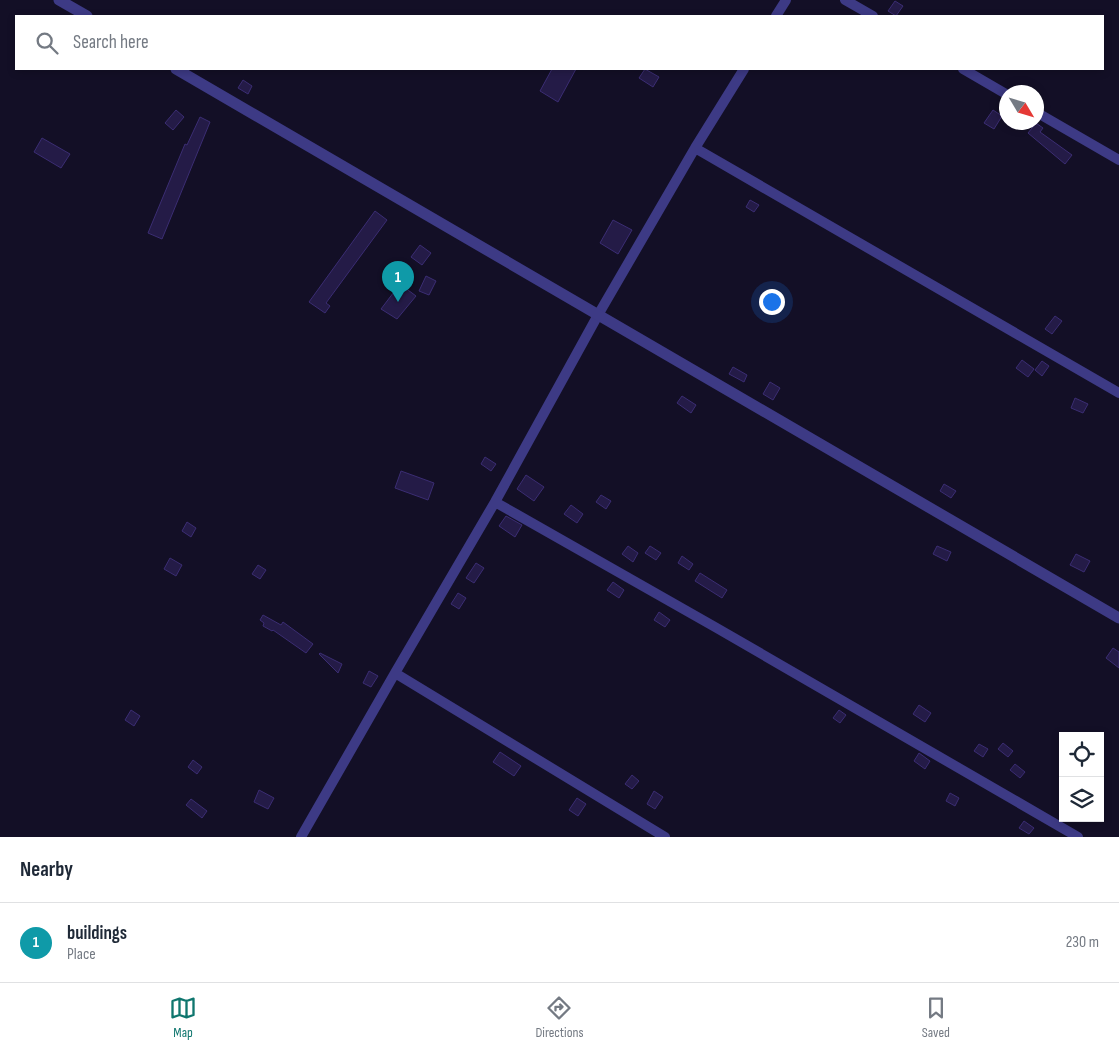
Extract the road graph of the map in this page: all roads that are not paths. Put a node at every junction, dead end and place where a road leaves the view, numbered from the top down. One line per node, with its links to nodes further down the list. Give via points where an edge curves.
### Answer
1 (59, 0): 4 (street)
2 (786, 0): 5 (street)
3 (845, 0): 6 (street)
4 (85, 15)
5 (777, 15)
6 (871, 15)
7 (178, 70): 14 (street)
8 (743, 70): 12 (street)
9 (965, 70): 10 (street)
10 (999, 90)
11 (1044, 117): 13 (street)
12 (695, 148): 14 (street); 15 (street)
13 (1119, 160)
14 (598, 315): 16 (street); 17 (street)
15 (1119, 394)
16 (495, 502): 18 (street); 21 (street)
17 (1119, 618)
18 (395, 673): 19 (street); 20 (street)
19 (301, 837)
20 (665, 837)
21 (1078, 837)

